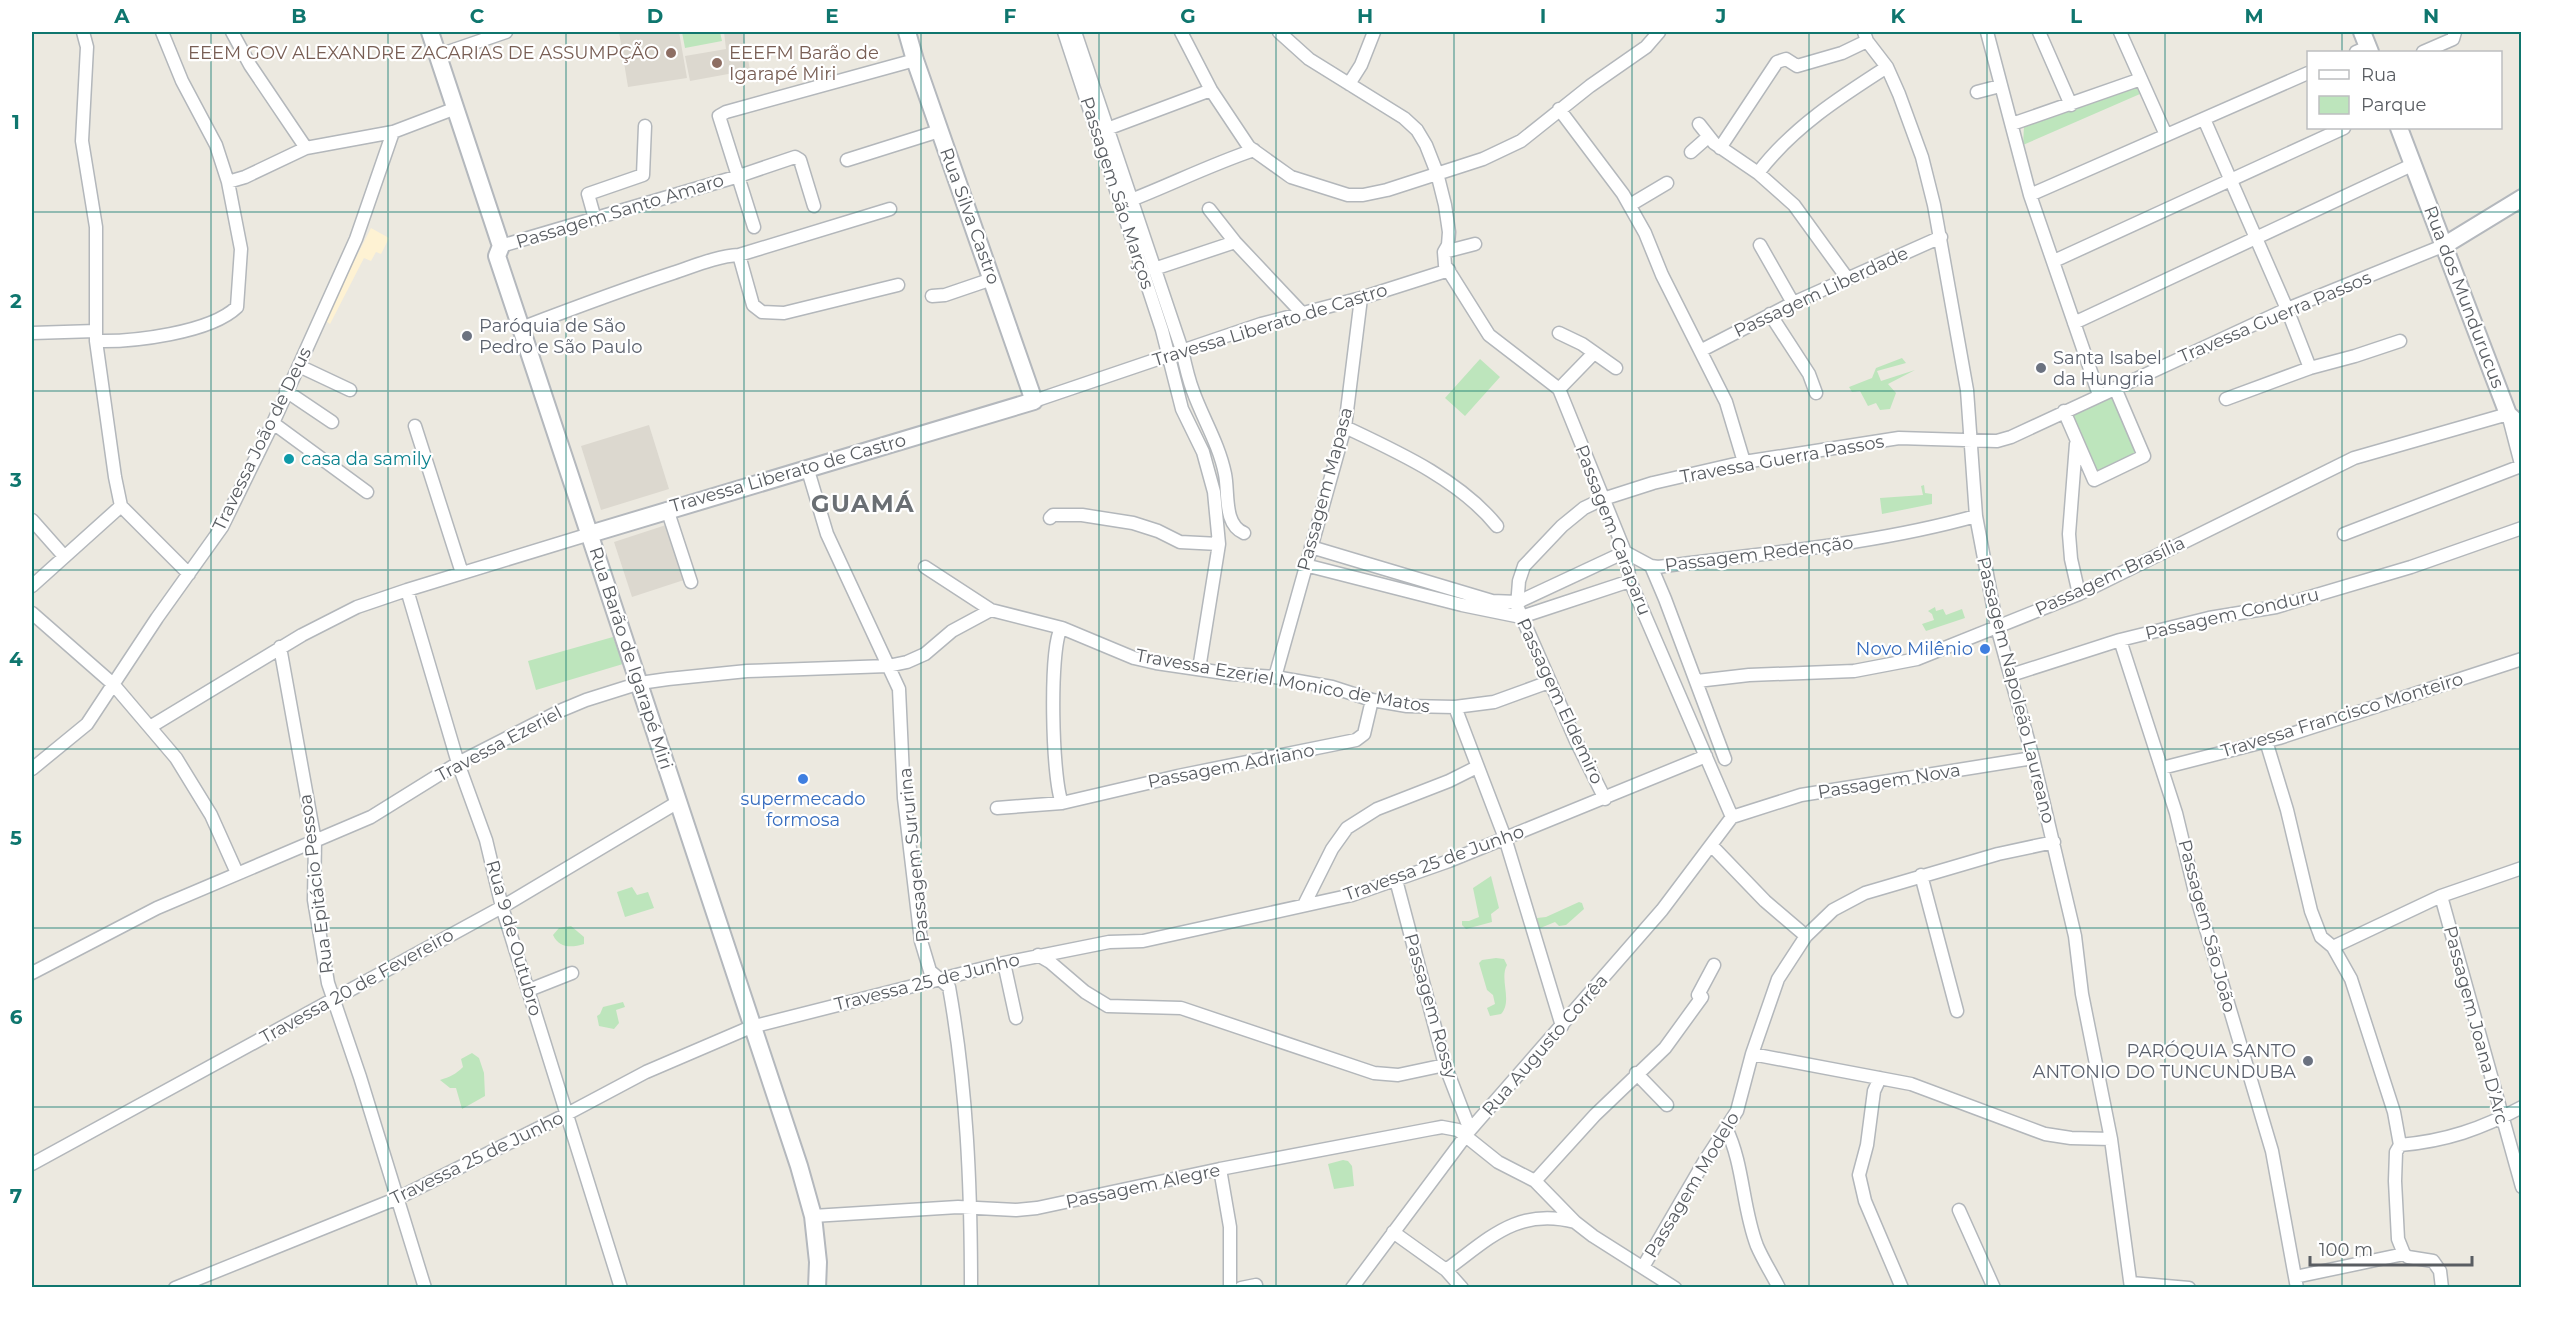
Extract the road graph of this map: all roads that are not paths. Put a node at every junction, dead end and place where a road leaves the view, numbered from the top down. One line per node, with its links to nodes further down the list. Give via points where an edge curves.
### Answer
1 (83, 32): 88 (street, via 87,47 82,141 96,227)
2 (232, 32): 42 (street)
3 (430, 32): 19 (main road, Rua Barão de Igarapé Miri)
4 (506, 32): 19 (street)
5 (907, 32): 20 (main road, Rua Silva Castro)
6 (1064, 32): 93 (street, Passagem São Marços)
7 (1075, 32): 35 (street, Passagem São Marços)
8 (1181, 32): 26 (street)
9 (1279, 32): 24 (street, via 1309,59)
10 (1374, 32): 24 (street)
11 (1659, 32): 30 (street, via 1646,47)
12 (1987, 32): 25 (street)
13 (2039, 32): 28 (street)
14 (2120, 32): 23 (street)
15 (2455, 32): 18 (street, via 2452,39)
16 (163, 33): 52 (street, via 182,81 216,145)
17 (1865, 36): 21 (street, Passagem Napoleão Laureano); 43 (street, via 1842,53 1797,66 1786,59 1778,62)
18 (2425, 51)
19 (439, 55): 29 (main road, Rua Barão de Igarapé Miri)
20 (915, 60): 38 (main road, Rua Silva Castro); 50 (street, Passagem Santo Amaro, via 722,114 719,116)
21 (1887, 67): 48 (street, via 1803,126); 63 (street, Passagem Napoleão Laureano, via 1922,158)
22 (2307, 73): 31 (street)
23 (2141, 79): 28 (street); 40 (street)
24 (1349, 84): 49 (street, via 1411,123 1426,145)
25 (2000, 86): 27 (street); 33 (street)
26 (1211, 90): 35 (street); 44 (street)
27 (1977, 92)
28 (2071, 105): 33 (street)
29 (456, 108): 39 (street); 69 (main road, Rua Barão de Igarapé Miri)
30 (1559, 110): 49 (street, via 1502,151); 57 (street)
31 (2204, 119): 40 (street); 51 (street)
32 (1699, 124): 41 (street)
33 (2012, 124): 54 (street)
34 (645, 126): 61 (street, via 645,172 588,194)
35 (1107, 129): 56 (street, Passagem São Marços)
36 (2342, 129): 51 (street)
37 (2399, 129): 47 (main road, Rua dos Mundurucus)
38 (939, 131): 46 (street); 76 (main road, Rua Silva Castro)
39 (393, 132): 42 (street); 94 (street, Travessa João de Deus, via 356,239)
40 (2166, 135): 54 (street)
41 (1708, 137): 43 (street); 45 (street)
42 (306, 148): 52 (street)
43 (1720, 148): 48 (street)
44 (1254, 150): 49 (street, via 1291,177 1348,195 1374,194); 56 (street)
45 (1691, 152)
46 (847, 160)
47 (2414, 165): 64 (street); 68 (main road, Rua dos Mundurucus)
48 (1753, 170): 75 (street, via 1794,205)
49 (1437, 173): 70 (street, via 1449,232)
50 (739, 176): 58 (street, Passagem Santo Amaro, via 798,158); 61 (street, Passagem Santo Amaro); 62 (street, Passagem Santo Amaro)
51 (2231, 181): 64 (street); 72 (street)
52 (228, 182): 88 (street, via 241,249 237,308 215,321 159,337)
53 (1667, 183): 57 (street)
54 (2030, 195): 72 (street)
55 (2522, 198): 68 (main road, Travessa Guerra Passos)
56 (1131, 200): 73 (street, Passagem São Marços)
57 (1629, 205): 91 (street)
58 (814, 206)
59 (890, 209): 71 (street)
60 (1209, 209): 65 (street)
61 (595, 219): 69 (street, Passagem Santo Amaro)
62 (754, 227)
63 (1941, 237): 75 (street, Passagem Liberdade); 112 (street, Passagem Napoleão Laureano, via 1967,390)
64 (2256, 238): 81 (street); 84 (street)
65 (1235, 242): 73 (street); 82 (street)
66 (1475, 244): 70 (street)
67 (1760, 245): 80 (street)
68 (2445, 245): 81 (street, Travessa Guerra Passos); 106 (main road, Rua dos Mundurucus)
69 (501, 246): 85 (main road, Rua Barão de Igarapé Miri, via 498,256)
70 (1444, 252): 74 (street, via 1443,260)
71 (739, 255): 77 (street, via 753,305 762,312 784,314); 85 (street, via 618,292)
72 (2054, 261): 84 (street)
73 (1154, 269): 90 (street, Passagem São Marços)
74 (1449, 270): 79 (street, Travessa Liberato de Castro); 98 (street, via 1489,335)
75 (1847, 278): 80 (street, Passagem Liberdade)
76 (992, 279): 78 (street); 104 (main road, Rua Silva Castro)
77 (898, 285)
78 (932, 297)
79 (1361, 298): 82 (street, Travessa Liberato de Castro); 110 (street, Passagem Mapasa)
80 (1793, 303): 83 (street, Passagem Liberdade)
81 (2287, 309): 96 (street); 97 (street, Travessa Guerra Passos)
82 (1301, 312): 90 (street, Travessa Liberato de Castro)
83 (1770, 314): 91 (street, Passagem Liberdade); 101 (street, via 1809,374)
84 (2074, 322): 102 (street)
85 (521, 328): 127 (main road, Rua Barão de Igarapé Miri)
86 (32, 333): 88 (street)
87 (1559, 333): 92 (street)
88 (96, 336): 119 (street)
89 (2400, 341): 96 (street)
90 (1182, 350): 93 (street, Travessa Liberato de Castro); 126 (street, Passagem São Marços, via 1193,390 1218,446 1232,523)
91 (1702, 350): 114 (street, via 1726,402)
92 (1594, 353): 95 (street); 98 (street)
93 (1168, 355): 104 (street, Travessa Liberato de Castro); 129 (street, Passagem São Marços, via 1182,409 1203,452 1214,492)
94 (298, 366): 99 (street); 100 (street, Travessa João de Deus)
95 (1616, 368)
96 (2310, 368): 103 (street)
97 (2115, 388): 102 (street, Travessa Guerra Passos); 113 (street, via 2144,456 2094,480)
98 (1559, 389): 118 (street, Passagem Caraparu)
99 (350, 390)
100 (286, 391): 107 (street); 108 (street, Travessa João de Deus)
101 (1816, 393)
102 (2099, 395): 105 (street, Travessa Guerra Passos)
103 (2226, 399)
104 (1034, 401): 115 (main road, Travessa Liberato de Castro)
105 (2064, 411): 112 (street, Travessa Guerra Passos, via 2011,437); 113 (street)
106 (2508, 414): 111 (main road); 116 (street, Rua dos Mundurucus); 141 (street, Passagem Brasília, via 2354,458)
107 (332, 422)
108 (273, 423): 117 (street); 136 (street, Travessa João de Deus, via 222,527)
109 (415, 426): 135 (street)
110 (1345, 427): 124 (street, via 1441,478); 132 (street, Passagem Mapasa)
111 (2522, 427)
112 (1970, 441): 114 (street, Travessa Guerra Passos, via 1883,440); 121 (street, Passagem Napoleão Laureano)
113 (2076, 443): 141 (street, via 2069,534)
114 (1744, 462): 118 (street, Travessa Guerra Passos)
115 (807, 467): 120 (main road, Travessa Liberato de Castro); 150 (street, Passagem Sururina, via 828,534)
116 (2521, 467): 128 (street)
117 (367, 492)
118 (1603, 499): 130 (street, Passagem Caraparu); 142 (street, Travessa Guerra Passos, via 1574,516 1529,559 1521,573)
119 (121, 506): 131 (street); 136 (street)
120 (667, 509): 127 (main road, Travessa Liberato de Castro); 138 (street)
121 (1976, 516): 133 (street, Passagem Redenção, via 1880,539); 145 (street, Passagem Napoleão Laureano)
122 (1050, 518): 129 (street, via 1065,513 1133,523 1180,542)
123 (32, 519): 131 (street)
124 (1497, 526)
125 (2522, 528): 147 (street, Passagem Conduru, via 2411,567 2276,607 2209,618)
126 (1244, 533)
127 (590, 534): 135 (street, Travessa Liberato de Castro); 156 (main road, Rua Barão de Igarapé Miri)
128 (2344, 534)
129 (1219, 544): 151 (street, Passagem São Marços)
130 (1626, 552): 133 (street, Passagem Redenção); 137 (street, Passagem Caraparu); 142 (street)
131 (63, 555): 139 (street)
132 (1308, 556): 142 (street); 142 (street, via 1462,605); 153 (street, Passagem Mapasa)
133 (1650, 566): 154 (street, Passagem Caraparu)
134 (925, 567): 143 (street, Travessa Ezeriel Monico de Matos)
135 (462, 573): 140 (street, Travessa Liberato de Castro)
136 (189, 574): 157 (street, Travessa João de Deus)
137 (1630, 581): 142 (street); 162 (street, Passagem Caraparu)
138 (691, 582)
139 (32, 586)
140 (407, 590): 148 (street, Travessa Liberato de Castro, via 332,618); 165 (street, Rua 9 de Outubro)
141 (2079, 594): 145 (street, Passagem Brasília)
142 (1519, 609): 155 (street, Passagem Eldemiro)
143 (991, 610): 146 (street, Travessa Ezeriel Monico de Matos); 150 (street, Travessa Ezeriel, via 952,631 925,654)
144 (32, 614): 157 (street)
145 (1997, 627): 152 (street, Passagem Napoleão Laureano); 154 (street, Passagem Brasília, via 1945,650 1887,666)
146 (1061, 628): 151 (street, Travessa Ezeriel Monico de Matos, via 1134,658); 171 (street, via 1054,695 1057,786)
147 (2120, 640): 152 (street, Passagem Conduru); 167 (street, Passagem São João)
148 (280, 647): 160 (street, Travessa Liberato de Castro); 175 (street, Rua Epitácio Pessoa)
149 (2522, 659): 161 (street, Travessa Francisco Monteiro)
150 (888, 666): 156 (street, Travessa Ezeriel, via 747,671); 192 (street, Passagem Sururina, via 899,688 904,798 921,941 930,971)
151 (1199, 669): 153 (street, Travessa Ezeriel Monico de Matos)
152 (2011, 675): 163 (street, Passagem Napoleão Laureano)
153 (1275, 677): 158 (street, Travessa Ezeriel Monico de Matos, via 1332,687)
154 (1697, 681): 164 (street, Passagem Caraparu)
155 (1549, 682): 159 (street, Travessa Ezeriel Monico de Matos, via 1494,702); 169 (street, Passagem Eldemiro)
156 (640, 683): 165 (street, Travessa Ezeriel, via 562,710); 170 (main road, Rua Barão de Igarapé Miri)
157 (113, 684): 160 (street); 168 (street, Travessa João de Deus, via 87,724)
158 (1372, 700): 159 (street, Travessa Ezeriel Monico de Matos, via 1407,706); 171 (street, Passagem Adriano, via 1364,734 1356,740)
159 (1455, 707): 166 (street)
160 (150, 727): 179 (street, via 176,758 211,815)
161 (2265, 741): 167 (street, Travessa Francisco Monteiro); 186 (street, via 2287,810 2311,911 2321,937)
162 (1706, 756): 169 (street, Travessa 25 de Junho); 173 (street, Passagem Caraparu)
163 (2033, 758): 173 (street, Passagem Nova, via 1801,795); 176 (street, Passagem Napoleão Laureano)
164 (1725, 759)
165 (458, 764): 175 (street, Travessa Ezeriel, via 381,811); 184 (street, Rua 9 de Outubro, via 486,840)
166 (1477, 767): 174 (street); 183 (street, via 1377,809 1347,828)
167 (2162, 768): 226 (street, Passagem São João, via 2272,1151)
168 (32, 769)
169 (1605, 799): 174 (street, Travessa 25 de Junho)
170 (678, 802): 184 (street, Travessa 20 de Fevereiro); 198 (main road, Rua Barão de Igarapé Miri)
171 (1062, 803): 172 (street, Passagem Adriano)
172 (997, 808)
173 (1732, 817): 177 (street, Rua Augusto Corrêa)
174 (1505, 838): 181 (street, Travessa 25 de Junho); 197 (street)
175 (315, 841): 179 (street, Travessa Ezeriel); 194 (street, Rua Epitácio Pessoa, via 314,900)
176 (2054, 842): 180 (street, Passagem Modelo); 209 (street, Passagem Napoleão Laureano)
177 (1712, 846): 185 (street, via 1752,889); 197 (street, Rua Augusto Corrêa)
178 (2522, 868): 182 (street)
179 (237, 873): 190 (street, Travessa Ezeriel, via 157,908)
180 (1922, 875): 185 (street, Passagem Modelo, via 1865,892 1831,911); 195 (street)
181 (1396, 880): 183 (street, Travessa 25 de Junho); 200 (street, Passagem Rossy)
182 (2441, 896): 186 (street); 206 (street, Passagem Joana D’Arc)
183 (1304, 905): 187 (street, Travessa 25 de Junho, via 1143,940 1125,939)
184 (502, 907): 193 (street, Rua 9 de Outubro); 194 (street, Travessa 20 de Fevereiro)
185 (1806, 936): 199 (street, Passagem Modelo, via 1778,979)
186 (2333, 947): 210 (street, via 2351,979 2394,1112)
187 (1038, 955): 188 (street, Travessa 25 de Junho); 200 (street, via 1108,1006 1181,1008 1374,1073 1398,1075)
188 (1004, 963): 192 (street, Travessa 25 de Junho); 196 (street)
189 (1714, 965): 201 (street, via 1698,995 1701,997 1679,1030)
190 (32, 973)
191 (572, 973): 193 (street)
192 (938, 978): 198 (street, Travessa 25 de Junho); 216 (street, Passagem Sururina, via 949,987 961,1060)
193 (529, 990): 205 (street, Rua 9 de Outubro)
194 (333, 998): 211 (street, Travessa 20 de Fevereiro); 215 (street, Rua Epitácio Pessoa)
195 (1957, 1011)
196 (1016, 1018)
197 (1562, 1026): 208 (street, Rua Augusto Corrêa)
198 (751, 1027): 205 (street, Travessa 25 de Junho, via 646,1072); 218 (main road, Rua Barão de Igarapé Miri)
199 (1752, 1054): 202 (street); 207 (street, Passagem Modelo, via 1737,1111)
200 (1445, 1065): 208 (street, Passagem Rossy)
201 (1636, 1073): 203 (street); 213 (street)
202 (1880, 1078): 209 (street, via 1911,1084 2045,1134); 238 (street, via 1874,1091 1859,1175 1865,1201)
203 (1667, 1105)
204 (2522, 1107): 206 (street)
205 (567, 1114): 215 (street, Travessa 25 de Junho); 229 (street, Rua 9 de Outubro)
206 (2501, 1118): 210 (street, via 2446,1140); 214 (street, Passagem Joana D’Arc)
207 (1726, 1128): 222 (street, Passagem Modelo); 237 (street, via 1737,1152 1757,1246)
208 (1469, 1133): 212 (street, Passagem Alegre, via 1442,1127); 213 (street, Passagem Rossy, via 1498,1162); 220 (street, Rua Augusto Corrêa)
209 (2111, 1139): 225 (street, Passagem Napoleão Laureano)
210 (2400, 1145): 221 (street, via 2396,1158 2396,1205 2398,1239)
211 (32, 1164)
212 (1220, 1169): 216 (street, Passagem Alegre, via 1036,1208); 232 (street, via 1230,1227)
213 (1535, 1181): 219 (street, Passagem Rossy)
214 (2522, 1187)
215 (398, 1198): 227 (street, Travessa 25 de Junho); 228 (street, Rua Epitácio Pessoa)
216 (971, 1207): 218 (street, Passagem Alegre); 231 (street, Passagem Sururina)
217 (1959, 1210): 239 (street)
218 (813, 1216): 230 (main road, Rua Barão de Igarapé Miri)
219 (1575, 1222): 222 (street, Passagem Rossy); 223 (street, via 1555,1217 1510,1225)
220 (1393, 1232): 223 (street); 234 (street, Rua Augusto Corrêa)
221 (2404, 1254): 226 (street); 241 (street, via 2433,1261 2440,1271)
222 (1643, 1267): 236 (street, Passagem Rossy)
223 (1446, 1270): 235 (street)
224 (1256, 1285): 233 (street)
225 (2131, 1285): 240 (street)
226 (2295, 1285)
227 (175, 1287)
228 (425, 1287)
229 (621, 1287)
230 (818, 1287)
231 (971, 1287)
232 (1230, 1287)
233 (1240, 1287)
234 (1352, 1287)
235 (1462, 1287)
236 (1675, 1287)
237 (1779, 1287)
238 (1902, 1287)
239 (1994, 1287)
240 (2189, 1287)
241 (2442, 1287)

